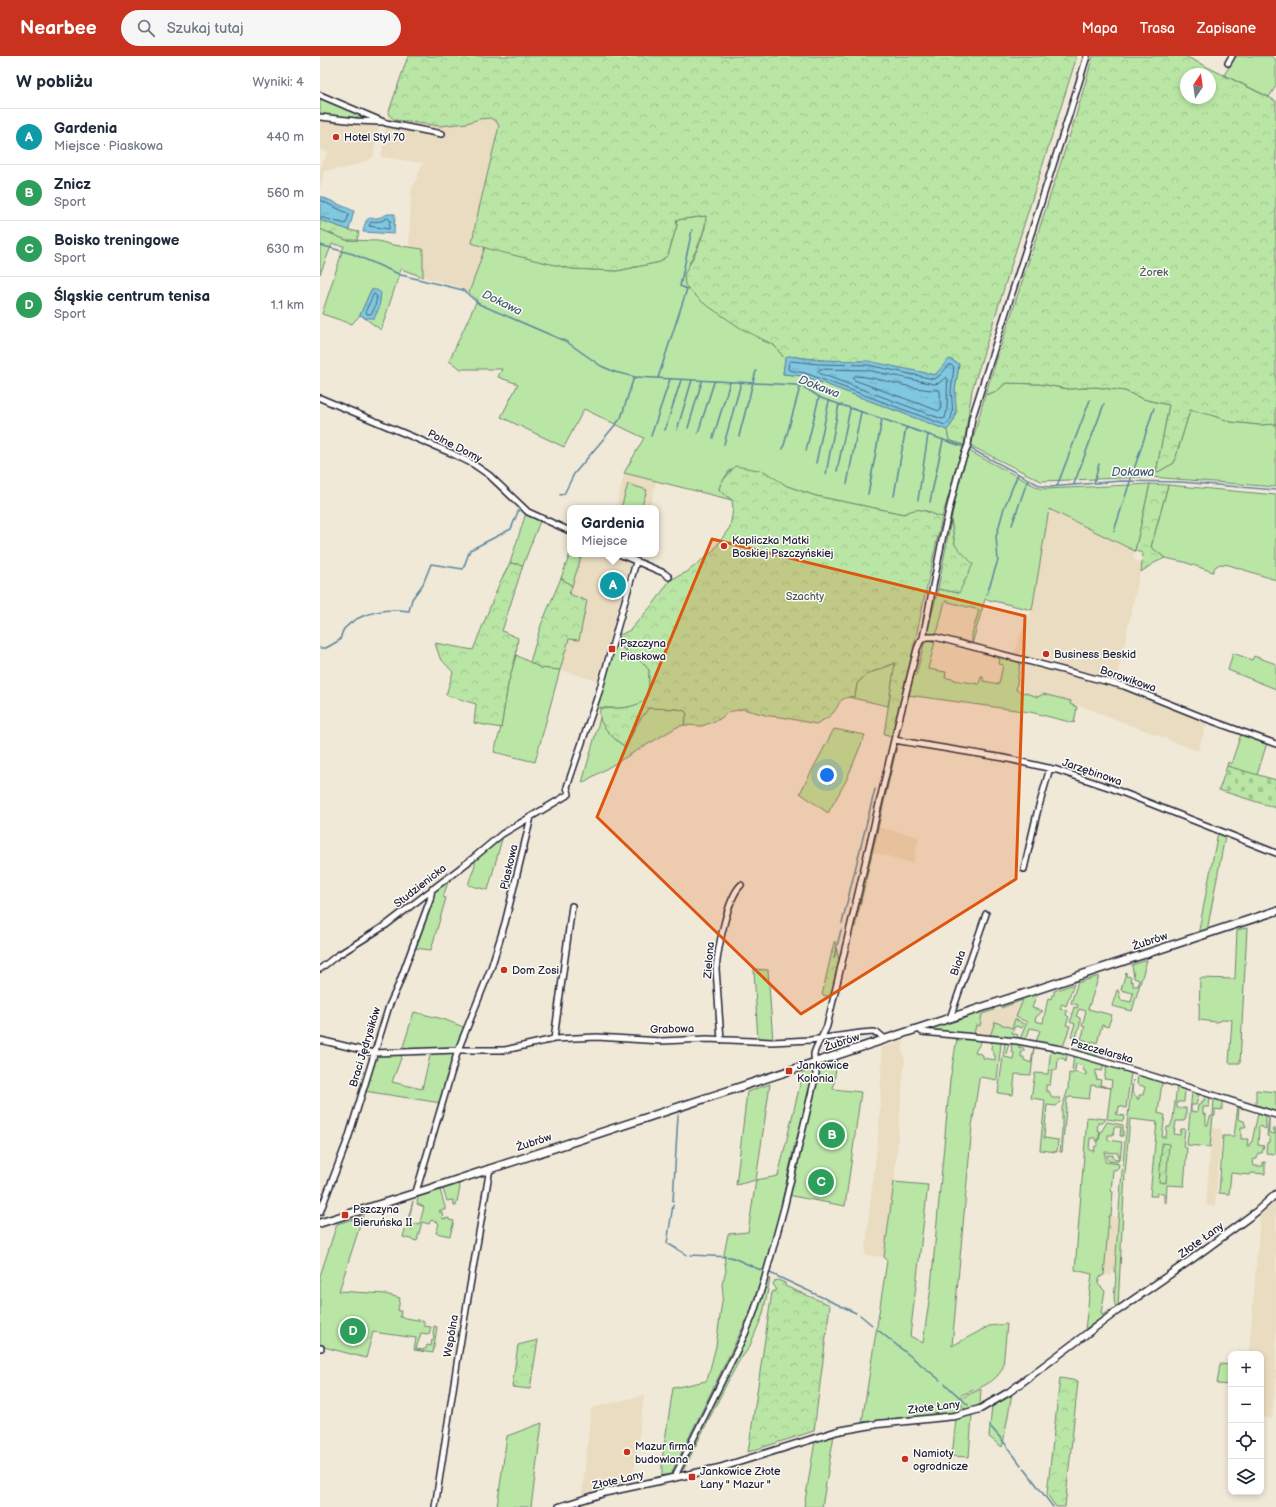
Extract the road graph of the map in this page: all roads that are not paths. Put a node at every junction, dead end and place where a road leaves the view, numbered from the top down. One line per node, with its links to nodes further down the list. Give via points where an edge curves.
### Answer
1 (1087, 56): 13 (street, via 972,418 968,445 959,469 943,535)
2 (1232, 56): 3 (street)
3 (1228, 63)
4 (320, 95): 6 (street)
5 (320, 117): 6 (street)
6 (383, 122): 7 (street)
7 (442, 134)
8 (320, 398): 9 (street, Polne Domy, via 467,461 488,475 528,512)
9 (567, 530)
10 (625, 557): 11 (street)
11 (636, 562): 12 (street); 17 (street, via 599,692 567,787 569,794)
12 (669, 577)
13 (923, 638): 14 (street, via 917,648); 15 (street, Borowikowa, via 935,637 1124,686)
14 (894, 740): 16 (street, Jarzębinowa); 28 (street)
15 (1276, 744)
16 (1050, 768): 18 (street, Jarzębinowa, via 1111,788); 19 (street)
17 (531, 817): 21 (street, Studzienicka, via 502,834); 33 (street, Piaskowa, via 501,938)
18 (1276, 853)
19 (1024, 869)
20 (741, 885): 32 (street, Zielona, via 725,920 718,952 716,969)
21 (432, 889): 25 (street, Studzienicka, via 386,925); 34 (street, Braci Jędrysików, via 398,986 388,1006)
22 (572, 906): 29 (street)
23 (1276, 911): 26 (main road, Żubrów)
24 (986, 914): 26 (street, Biała)
25 (320, 969)
26 (950, 1018): 27 (main road, Żubrów)
27 (919, 1029): 30 (main road, Żubrów); 36 (street, Pszczelarska, via 922,1032 1017,1041 1060,1049)
28 (822, 1038): 30 (street, Grabowa, via 873,1032); 32 (street, Grabowa, via 772,1042); 35 (street, via 815,1049)
29 (554, 1039): 32 (street, Grabowa, via 597,1037 661,1041); 33 (street, Grabowa, via 505,1050)
30 (885, 1039): 35 (main road, Żubrów)
31 (320, 1040): 34 (street, Grabowa)
32 (721, 1040)
33 (458, 1050): 34 (street, Grabowa); 38 (street, Piaskowa)
34 (374, 1053): 40 (street, Braci Jędrysików, via 348,1139)
35 (816, 1062): 37 (main road, Żubrów); 42 (street, via 816,1074 764,1281 745,1334)
36 (1276, 1115)
37 (490, 1168): 38 (main road, Żubrów); 43 (street, Wspólna)
38 (416, 1192): 41 (main road, Żubrów)
39 (1276, 1194): 42 (street, Złote Łany, via 1247,1219 1117,1311 1009,1392 980,1409 955,1416 838,1431 724,1467)
40 (320, 1212)
41 (320, 1223)
42 (674, 1478): 44 (street, Złote Łany, via 603,1493)
43 (435, 1507)
44 (559, 1507)

